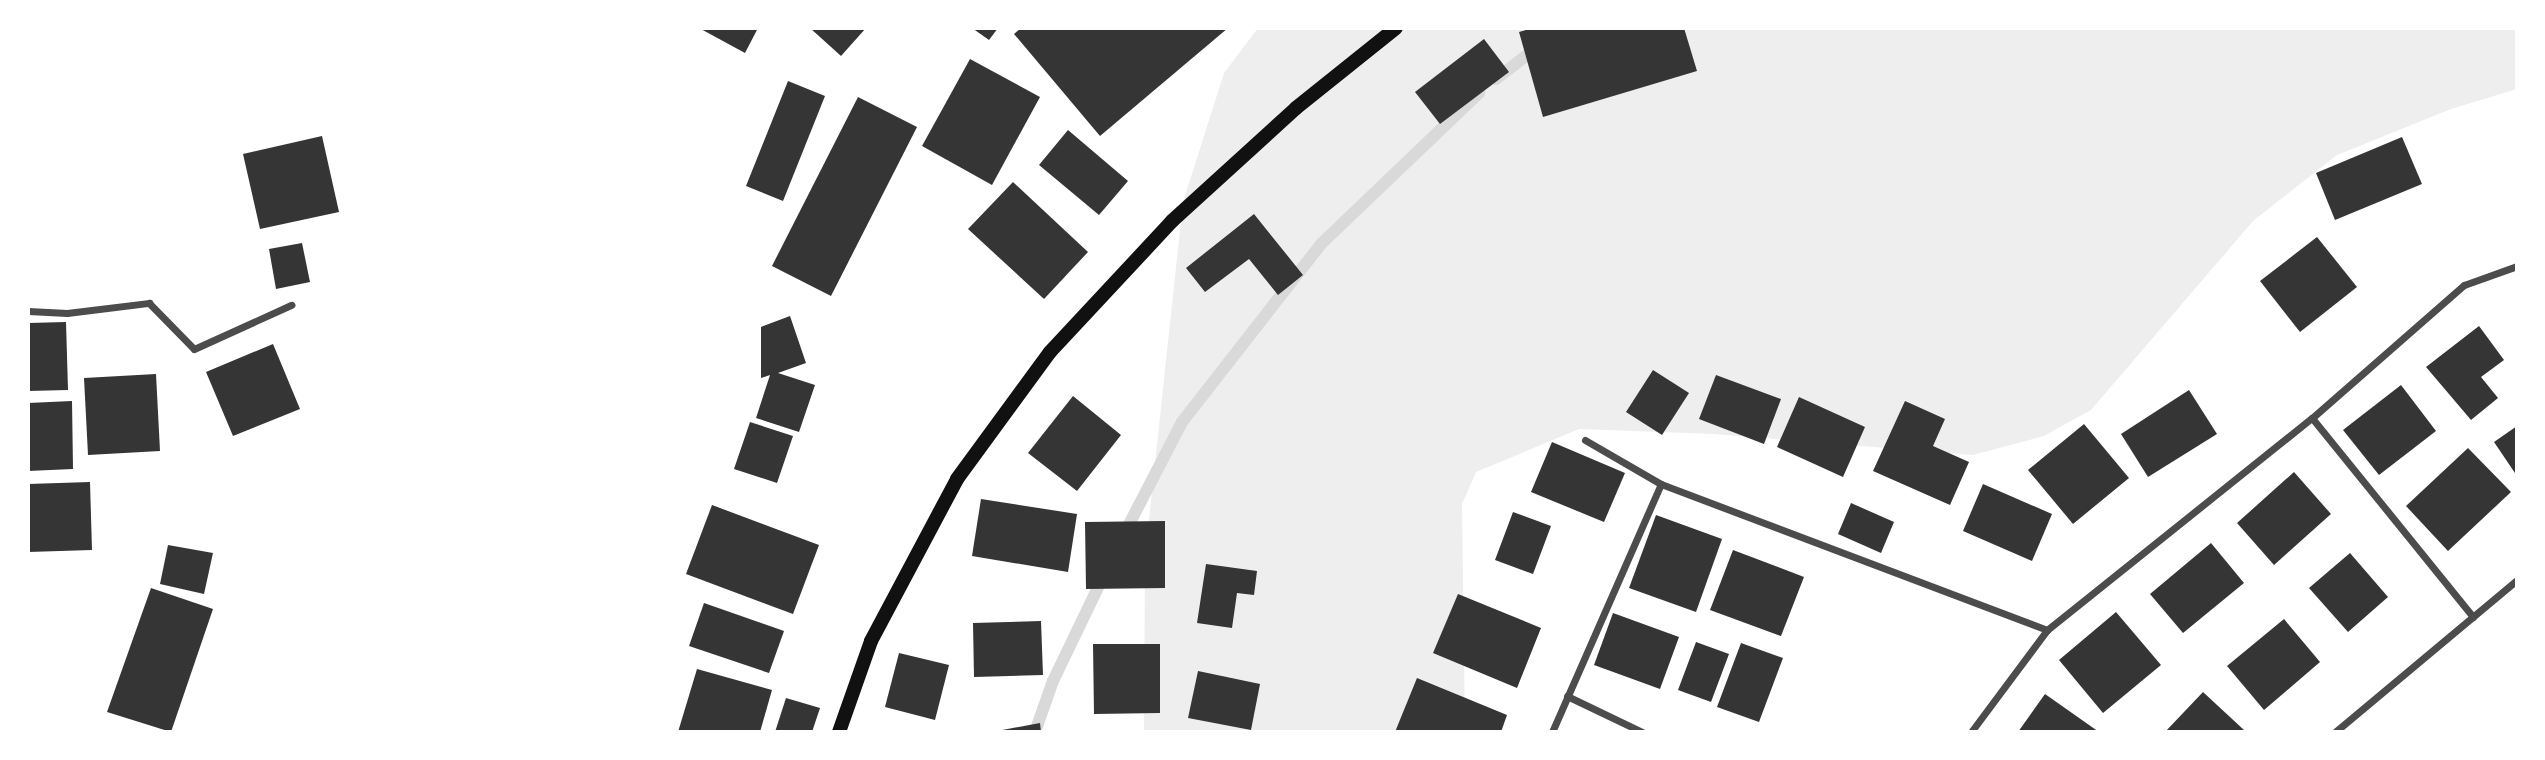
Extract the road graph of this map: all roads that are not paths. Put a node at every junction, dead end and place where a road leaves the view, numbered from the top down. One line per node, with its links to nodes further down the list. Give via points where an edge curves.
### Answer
1 (1396, 28): 12 (main road, via 1296,108 1172,221 1050,352 957,479 871,641)
2 (2517, 266): 5 (street, via 2464,285)
3 (290, 305): 4 (street, via 194,349 149,303 67,313)
4 (28, 311)
5 (2312, 418): 9 (street); 10 (street)
6 (1585, 440): 7 (street)
7 (1661, 484): 10 (street); 11 (street)
8 (2517, 580): 9 (street)
9 (2473, 617): 16 (street)
10 (2047, 630): 15 (street)
11 (1567, 696): 13 (street); 14 (street)
12 (839, 732)
13 (1552, 732)
14 (1642, 732)
15 (1971, 732)
16 (2335, 732)

